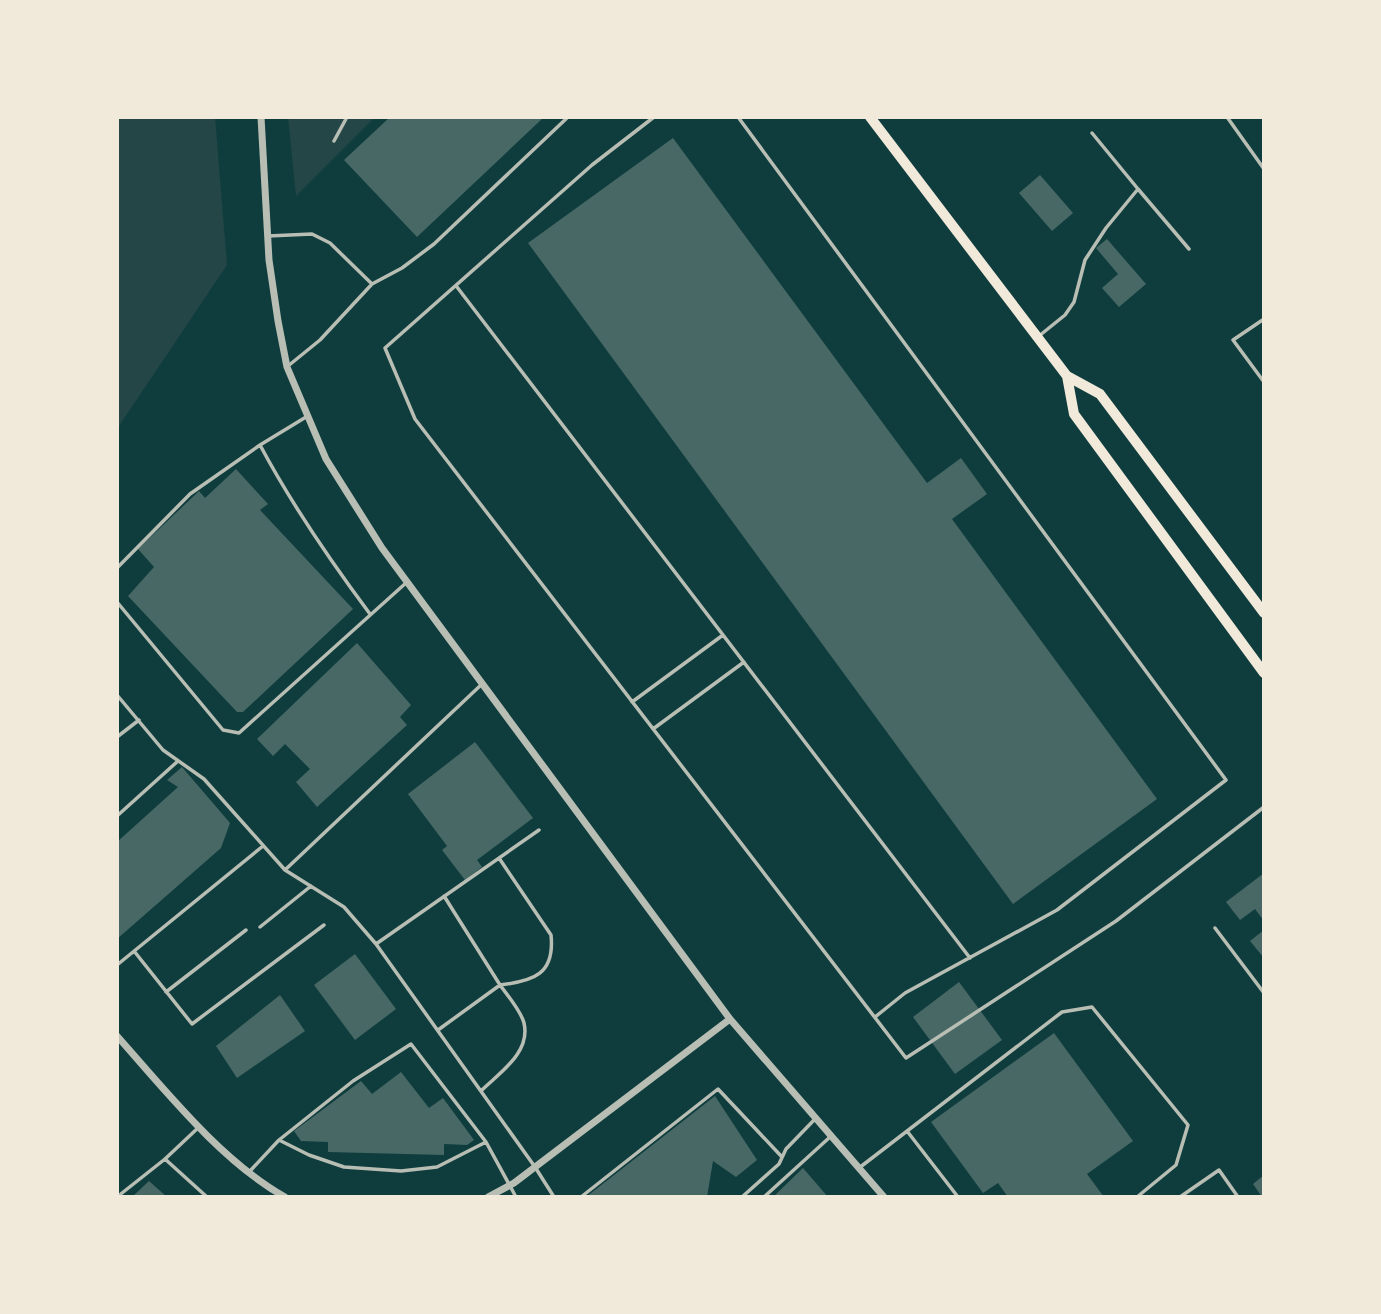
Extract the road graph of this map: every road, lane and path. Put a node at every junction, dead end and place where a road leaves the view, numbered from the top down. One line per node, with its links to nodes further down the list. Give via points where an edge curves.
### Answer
1 (261, 117): 12 (street)
2 (346, 117): 9 (lane)
3 (568, 117): 14 (lane, via 434,244)
4 (654, 117): 15 (lane, via 592,165)
5 (738, 117): 52 (lane, via 1226,780 1057,911)
6 (870, 117): 17 (main road)
7 (1227, 117): 10 (lane)
8 (1091, 133): 11 (lane)
9 (334, 141)
10 (1264, 169)
11 (1138, 190): 13 (lane); 17 (lane, via 1085,260 1074,302)
12 (268, 236): 14 (lane, via 312,234 330,243); 18 (street)
13 (1189, 249)
14 (372, 284): 18 (lane, via 320,340)
15 (456, 287): 28 (lane); 33 (lane, via 385,348 395,372 415,419)
16 (1264, 319): 20 (lane, via 1233,340)
17 (1037, 338): 19 (main road)
18 (287, 367): 21 (street)
19 (1067, 376): 26 (main road, via 1100,394); 30 (main road, via 1074,414)
20 (1264, 382)
21 (308, 416): 22 (lane); 24 (street, via 326,459)
22 (260, 445): 23 (lane, via 190,494); 27 (lane, via 323,552)
23 (117, 568)
24 (407, 582): 27 (lane); 31 (street)
25 (117, 602): 27 (lane, via 223,730 239,733)
26 (1264, 613)
27 (370, 614)
28 (723, 635): 29 (lane); 33 (lane)
29 (744, 662): 35 (lane); 52 (lane)
30 (1264, 673)
31 (482, 684): 43 (lane); 58 (street)
32 (117, 695): 34 (lane)
33 (632, 702): 35 (lane)
34 (139, 720): 36 (lane); 37 (lane, via 163,750)
35 (653, 729): 57 (lane)
36 (117, 737)
37 (179, 761): 39 (lane); 41 (lane, via 204,779)
38 (1264, 807): 57 (lane, via 1116,921 906,1058)
39 (117, 816)
40 (539, 830): 42 (lane)
41 (263, 846): 43 (lane); 51 (lane)
42 (499, 858): 45 (lane); 54 (lane, via 551,935 552,950 549,964 527,982)
43 (285, 870): 44 (lane)
44 (310, 886): 47 (lane); 50 (lane, via 344,908)
45 (444, 896): 50 (lane); 54 (lane)
46 (324, 925): 55 (lane, via 192,1024)
47 (260, 927)
48 (1215, 928): 56 (lane)
49 (246, 930): 55 (lane)
50 (376, 944): 59 (lane)
51 (134, 951): 53 (lane); 55 (lane)
52 (971, 958): 57 (lane, via 905,993)
53 (117, 965)
54 (500, 985): 59 (lane); 61 (lane, via 524,1021 525,1032 519,1055)
55 (166, 992)
56 (1264, 993)
57 (875, 1017)
58 (730, 1019): 62 (street); 70 (street)
59 (438, 1030): 61 (lane)
60 (117, 1036): 63 (street)
61 (481, 1091): 70 (lane)
62 (816, 1118): 65 (street); 68 (lane)
63 (200, 1126): 69 (lane); 72 (street)
64 (907, 1131): 71 (lane); 84 (lane); 85 (lane, via 1062,1012 1092,1007 1188,1125 1175,1165)
65 (832, 1136): 71 (street); 82 (lane)
66 (279, 1140): 67 (lane, via 344,1167 401,1171 437,1167); 67 (lane, via 353,1081 411,1044); 72 (lane)
67 (486, 1142): 73 (lane)
68 (782, 1157): 80 (lane, via 718,1089); 81 (lane)
69 (165, 1159): 74 (lane); 75 (lane)
70 (536, 1167): 73 (street); 79 (lane)
71 (859, 1168): 83 (street)
72 (250, 1172): 76 (street)
73 (510, 1185): 77 (street); 78 (lane)
74 (117, 1197)
75 (207, 1197)
76 (285, 1197)
77 (488, 1197)
78 (516, 1197)
79 (554, 1197)
80 (581, 1197)
81 (742, 1197)
82 (764, 1197)
83 (884, 1197)
84 (958, 1197)
85 (1137, 1197)
86 (1180, 1197): 87 (lane, via 1219,1170)
87 (1238, 1197)

